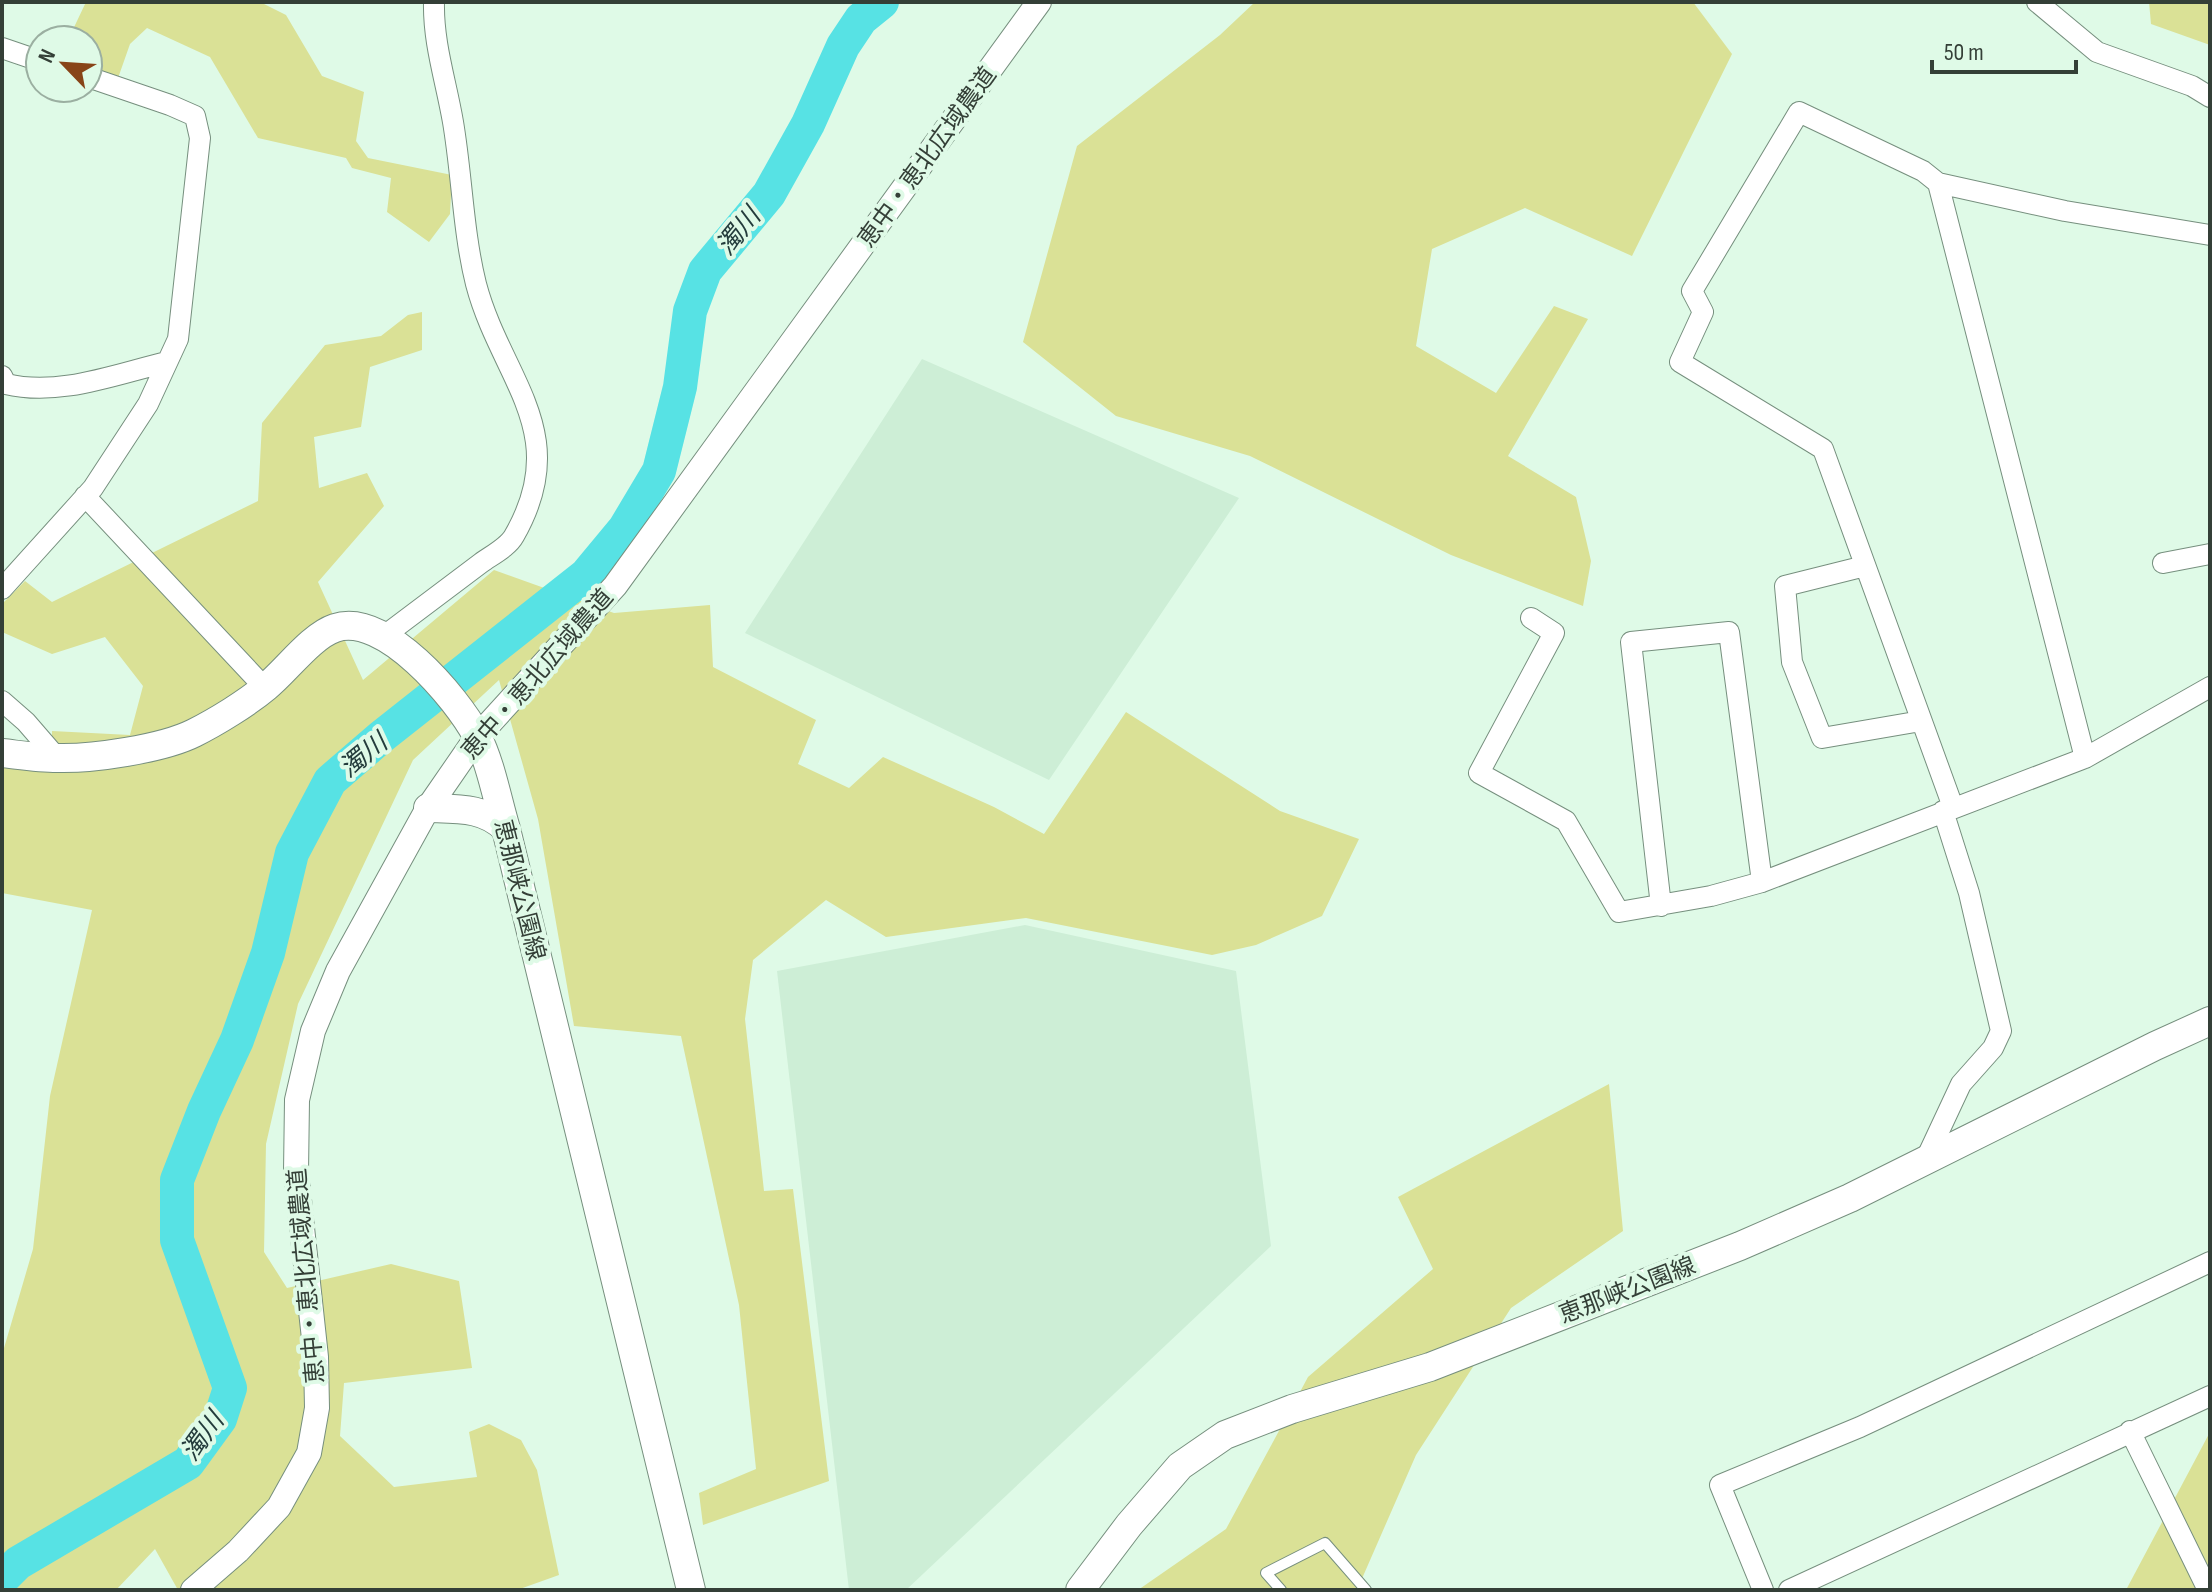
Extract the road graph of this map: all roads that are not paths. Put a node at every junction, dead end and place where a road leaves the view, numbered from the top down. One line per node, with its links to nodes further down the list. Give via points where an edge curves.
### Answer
1 (434, 2): 18 (street, via 433,29 454,126 476,285 527,401 536,433 537,466 534,492 512,539)
2 (1039, 2): 23 (street, 恵中・恵北広域農道, via 615,586)
3 (2037, 2): 7 (street, via 2097,52)
4 (2, 48): 5 (street)
5 (24, 56)
6 (104, 82): 10 (street, via 195,116 200,138 178,339)
7 (2210, 97)
8 (1938, 183): 9 (street); 15 (street, via 1799,112 1692,291 1703,312 1680,362 1823,449); 25 (street)
9 (2210, 235)
10 (167, 362): 11 (street, via 60,388 24,389 6,384); 12 (street, via 148,404)
11 (2, 376)
12 (85, 496): 16 (street); 20 (street)
13 (2210, 554): 14 (street)
14 (2163, 563)
15 (1865, 566): 22 (street); 22 (street, via 1785,586 1792,662 1822,738)
16 (2, 589)
17 (1531, 618): 31 (street, via 1554,633 1479,773 1566,821 1619,912)
18 (384, 636): 20 (main road, 恵那峡公園線, via 363,627 334,628); 23 (main road, 恵那峡公園線, via 455,702)
19 (2210, 687): 25 (street)
20 (265, 688): 26 (main road, 恵那峡公園線, via 192,734 134,751)
21 (2, 701): 26 (street)
22 (1921, 721): 28 (street)
23 (477, 737): 27 (street, 恵中・恵北広域農道); 29 (main road, 恵那峡公園線)
24 (2, 753): 26 (main road, 恵那峡公園線)
25 (2085, 758): 28 (street)
26 (58, 759)
27 (428, 808): 29 (main road, via 474,810 496,818); 38 (street, 恵中・恵北広域農道, via 338,971 313,1031 297,1100 296,1172 316,1357 317,1408 309,1453 279,1507)
28 (1948, 809): 30 (street); 33 (street, via 2001,1031 1961,1084)
29 (506, 829): 39 (main road, 恵那峡公園線)
30 (1762, 882): 31 (street); 31 (street, via 1729,632 1631,642)
31 (1661, 906)
32 (2210, 1021): 33 (main road, 恵那峡公園線)
33 (1925, 1161): 40 (main road, 恵那峡公園線, via 1696,1263 1430,1367 1225,1435 1180,1466)
34 (2210, 1262): 43 (street, via 1860,1427 1720,1485)
35 (2210, 1396): 36 (street)
36 (2130, 1431): 37 (street); 45 (street)
37 (1826, 1582): 44 (street)
38 (193, 1590)
39 (691, 1590)
40 (1080, 1590)
41 (1281, 1590): 42 (lane, via 1266,1573 1325,1543)
42 (1366, 1590)
43 (1763, 1590)
44 (1789, 1590)
45 (2208, 1590)

